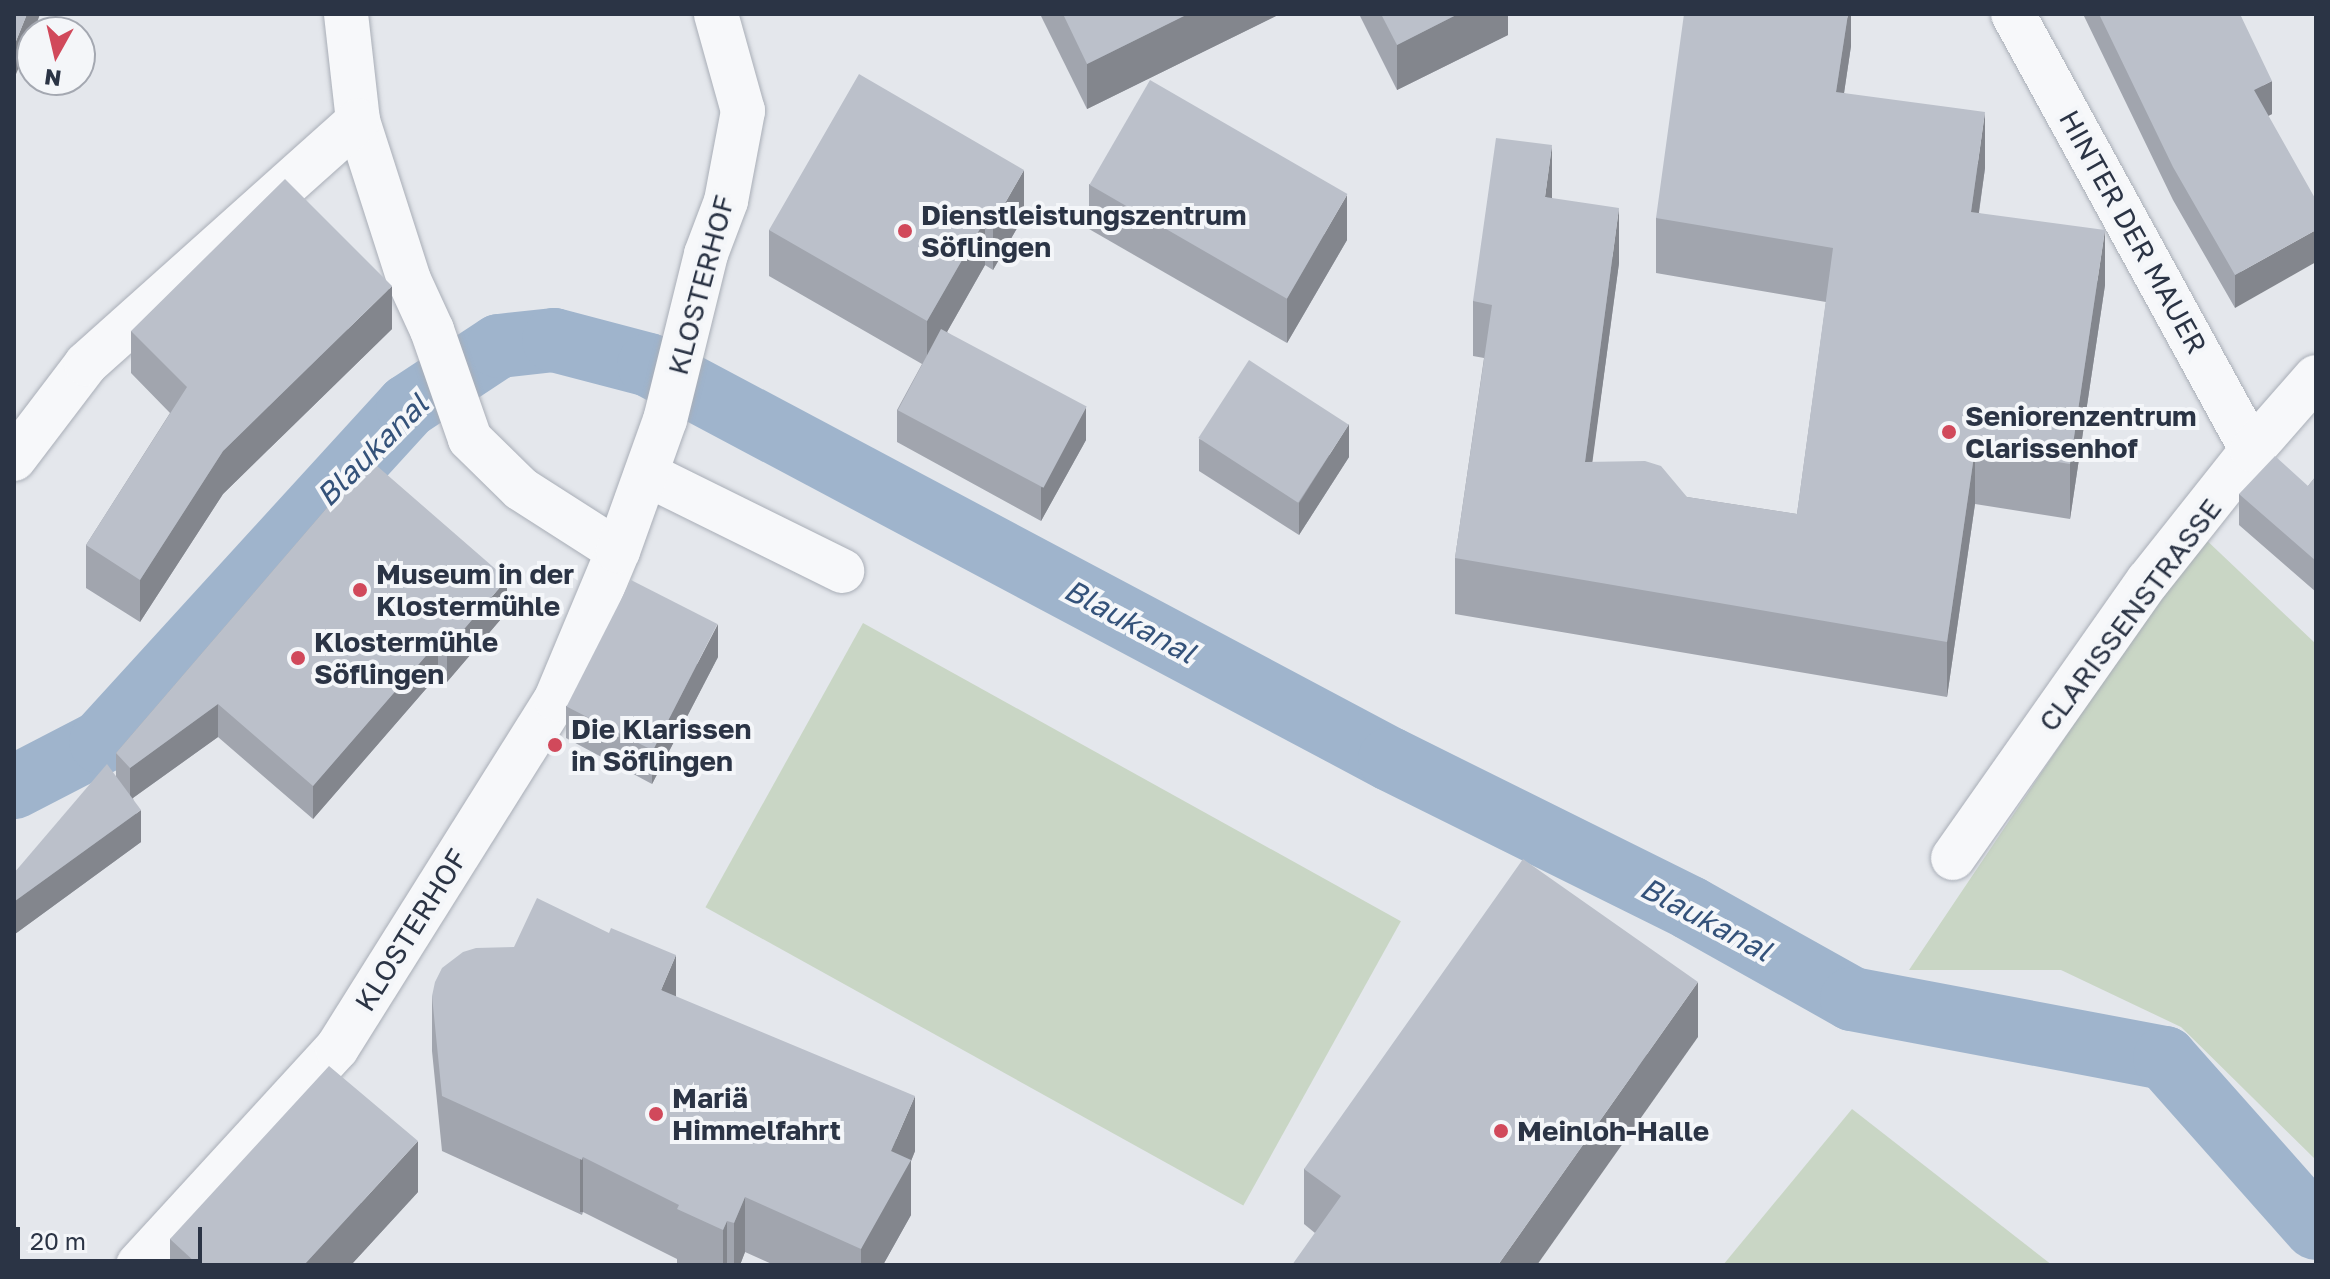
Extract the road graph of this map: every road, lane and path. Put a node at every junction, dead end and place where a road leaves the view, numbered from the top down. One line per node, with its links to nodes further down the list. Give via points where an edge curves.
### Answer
1 (346, 14): 4 (street)
2 (716, 14): 8 (street, KLOSTERHOF, via 743,111 726,201 706,254 665,420)
3 (2013, 14): 6 (street, HINTER DER MAUER)
4 (358, 121): 7 (street, via 86,364); 9 (street, via 409,280 470,439 521,489)
5 (2316, 377): 6 (street, CLARISSENSTRASSE)
6 (2252, 450): 11 (street, CLARISSENSTRASSE, via 2148,581)
7 (14, 459)
8 (646, 474): 9 (street, KLOSTERHOF); 10 (street)
9 (618, 551): 12 (street, KLOSTERHOF, via 556,699 337,1048)
10 (842, 571)
11 (1953, 858)
12 (138, 1265)

